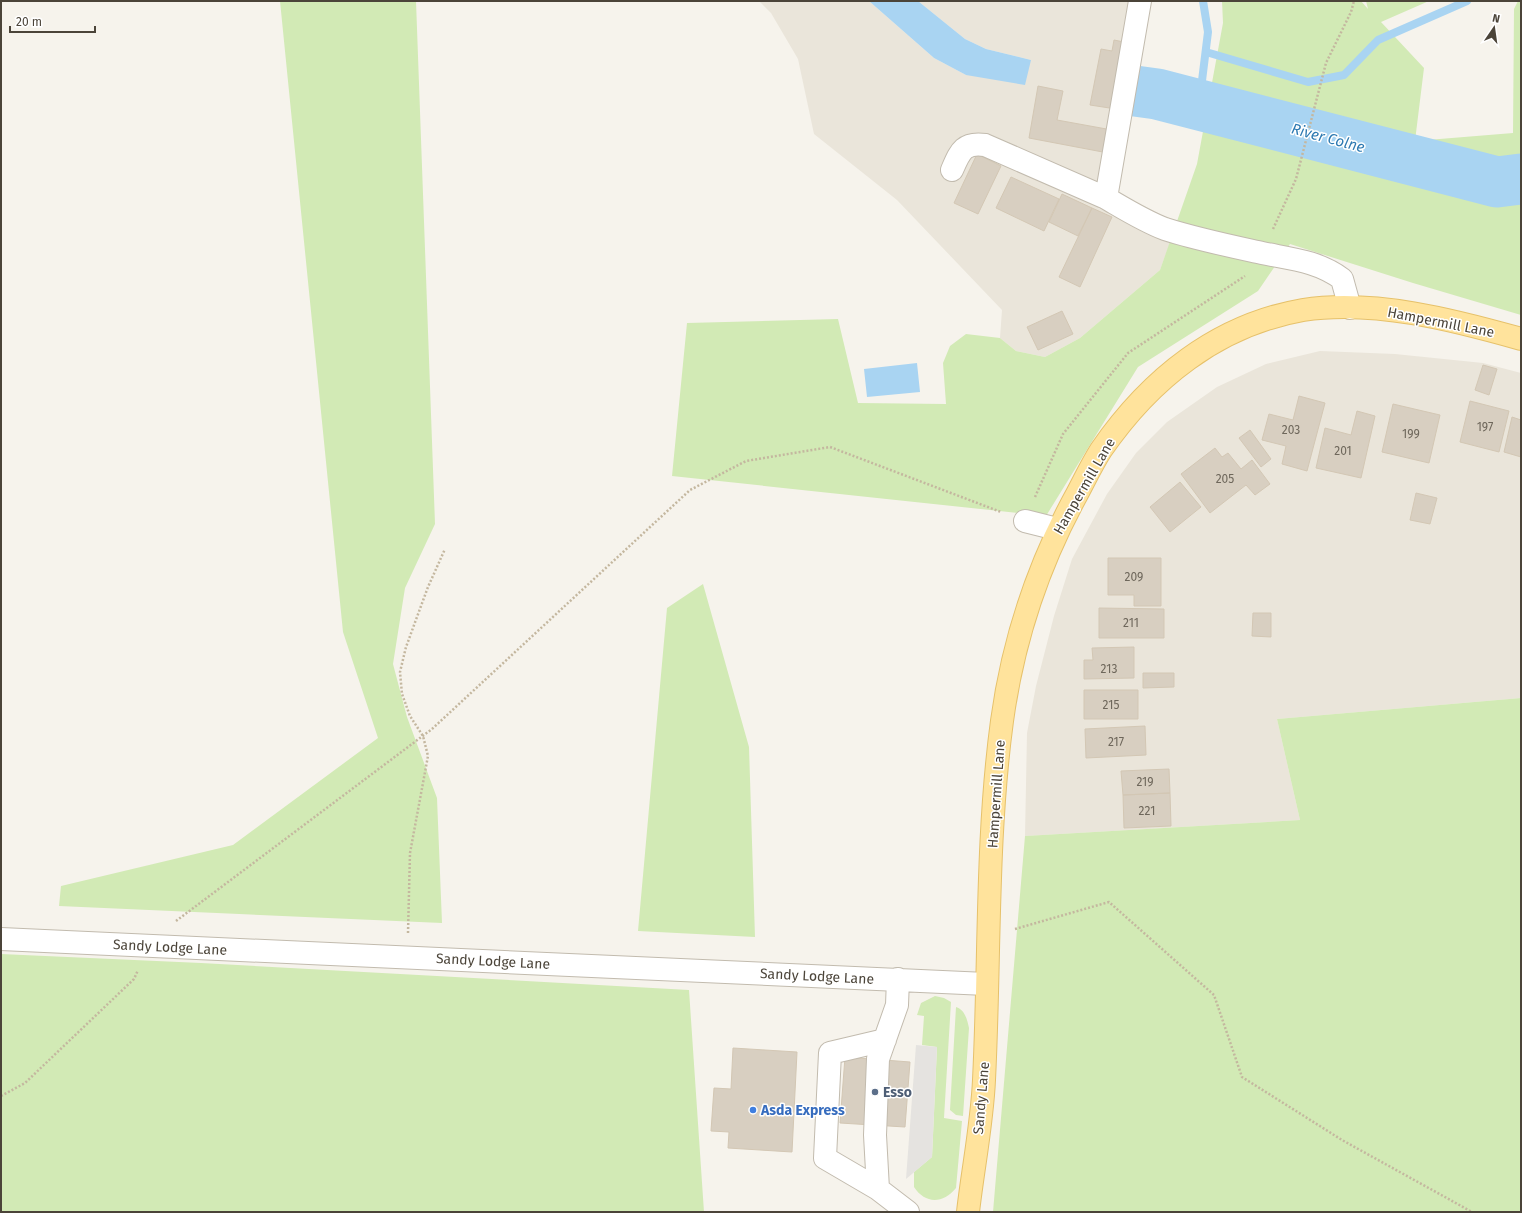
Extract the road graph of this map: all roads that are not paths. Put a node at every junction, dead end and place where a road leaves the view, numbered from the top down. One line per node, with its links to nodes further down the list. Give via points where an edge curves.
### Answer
1 (1140, 1): 3 (street)
2 (952, 170): 3 (street, via 965,147 985,145)
3 (1106, 198): 4 (street, via 1165,229 1314,263 1329,269 1342,279)
4 (1350, 308): 5 (main road, Hampermill Lane, via 1390,310 1426,316); 7 (main road, Hampermill Lane, via 1307,310 1274,316 1202,348 1162,378 1133,408 1100,451)
5 (1521, 339)
6 (1025, 521): 7 (street)
7 (1058, 529): 10 (main road, Hampermill Lane, via 1035,581 1018,638 1002,720 993,821)
8 (1, 939): 9 (street, Sandy Lodge Lane)
9 (898, 979): 10 (street, Sandy Lodge Lane); 11 (street, via 897,1005)
10 (986, 984): 14 (main road, Sandy Lane, via 984,1083)
11 (885, 1040): 12 (street, via 878,1060 875,1128); 12 (street, via 830,1053 825,1158)
12 (878, 1189): 13 (street)
13 (908, 1212)
14 (968, 1212)

